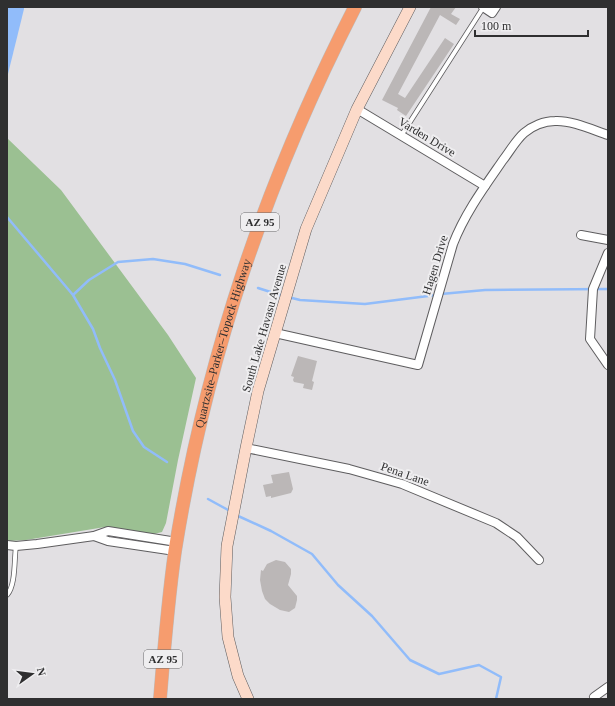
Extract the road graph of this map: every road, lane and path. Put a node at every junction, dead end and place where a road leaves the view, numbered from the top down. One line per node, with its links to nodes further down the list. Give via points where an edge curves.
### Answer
1 (355, 7): 17 (highway, Quartzsite–Parker–Topock Highway / AZ 95, via 285,157 240,280 204,406)
2 (410, 7): 5 (main road, South Lake Havasu Avenue)
3 (483, 7): 4 (street, via 492,12); 7 (lane)
4 (496, 7)
5 (357, 109): 7 (street, Varden Drive); 12 (main road, South Lake Havasu Avenue, via 306,229)
6 (608, 135): 8 (street, Hagen Drive, via 556,120 539,124 522,134)
7 (401, 136): 8 (street, Varden Drive)
8 (485, 186): 12 (street, Hagen Drive, via 459,228 453,244 418,365)
9 (581, 234): 10 (street)
10 (608, 240)
11 (608, 253): 13 (street, via 593,289 590,338)
12 (275, 333): 14 (main road, South Lake Havasu Avenue, via 258,391)
13 (608, 365)
14 (246, 448): 18 (street, Pena Lane, via 349,469 402,484 496,523 517,537); 23 (main road, South Lake Havasu Avenue, via 228,546 225,597 228,637 238,676)
15 (7, 545): 16 (street)
16 (16, 546): 17 (street, via 94,536 108,541); 19 (lane, via 13,581)
17 (176, 547): 22 (highway, Quartzsite–Parker–Topock Highway / AZ 95)
18 (539, 560)
19 (7, 595)
20 (608, 687): 21 (street)
21 (594, 697)
22 (160, 699)
23 (248, 699)

